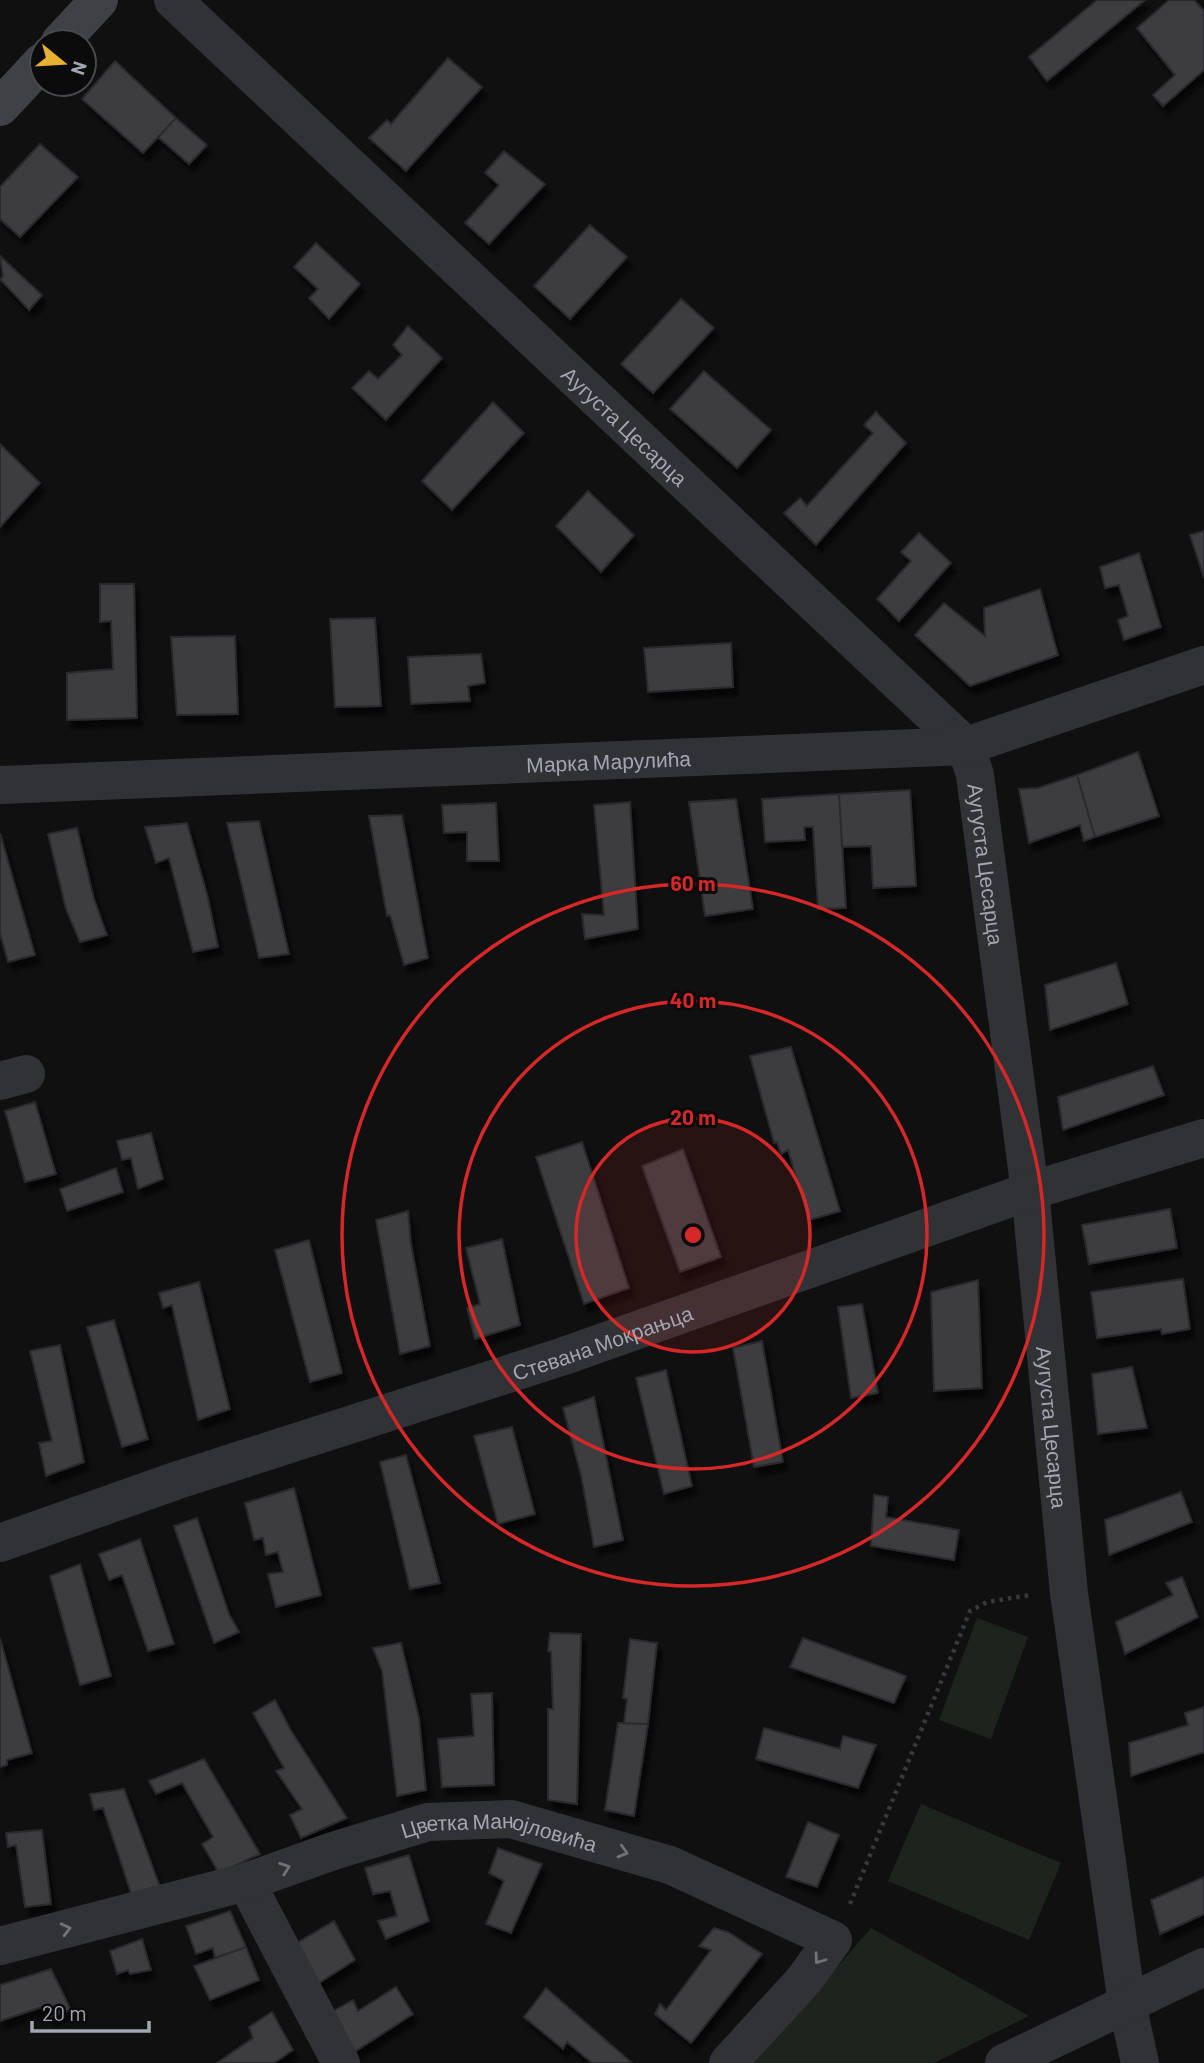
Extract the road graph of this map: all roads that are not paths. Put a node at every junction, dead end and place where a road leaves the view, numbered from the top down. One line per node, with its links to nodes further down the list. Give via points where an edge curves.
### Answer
1 (99, 0): 3 (street)
2 (173, 0): 7 (street, Аугуста Цесарца)
3 (73, 28)
4 (28, 77): 5 (street)
5 (0, 107)
6 (1204, 665): 7 (street, Марка Марулића)
7 (966, 746): 8 (street, Марка Марулића); 10 (street, Аугуста Цесарца, via 975,775)
8 (0, 785)
9 (1204, 1138): 10 (street, Стевана Мокрањца)
10 (1030, 1191): 11 (street, Стевана Мокрањца, via 564,1356); 15 (street, Аугуста Цесарца, via 1069,1593)
11 (0, 1542)
12 (246, 1882): 13 (street, Цветка Манојловића, one-way to 12); 16 (street); 17 (street, Цветка Манојловића, one-way to 17, via 428,1822 511,1819 670,1865 833,1940 804,1980)
13 (0, 1945)
14 (1204, 1967): 15 (street)
15 (1127, 2004): 18 (street); 19 (street, Аугуста Цесарца)
16 (341, 2063)
17 (728, 2063)
18 (1004, 2063)
19 (1140, 2063)

